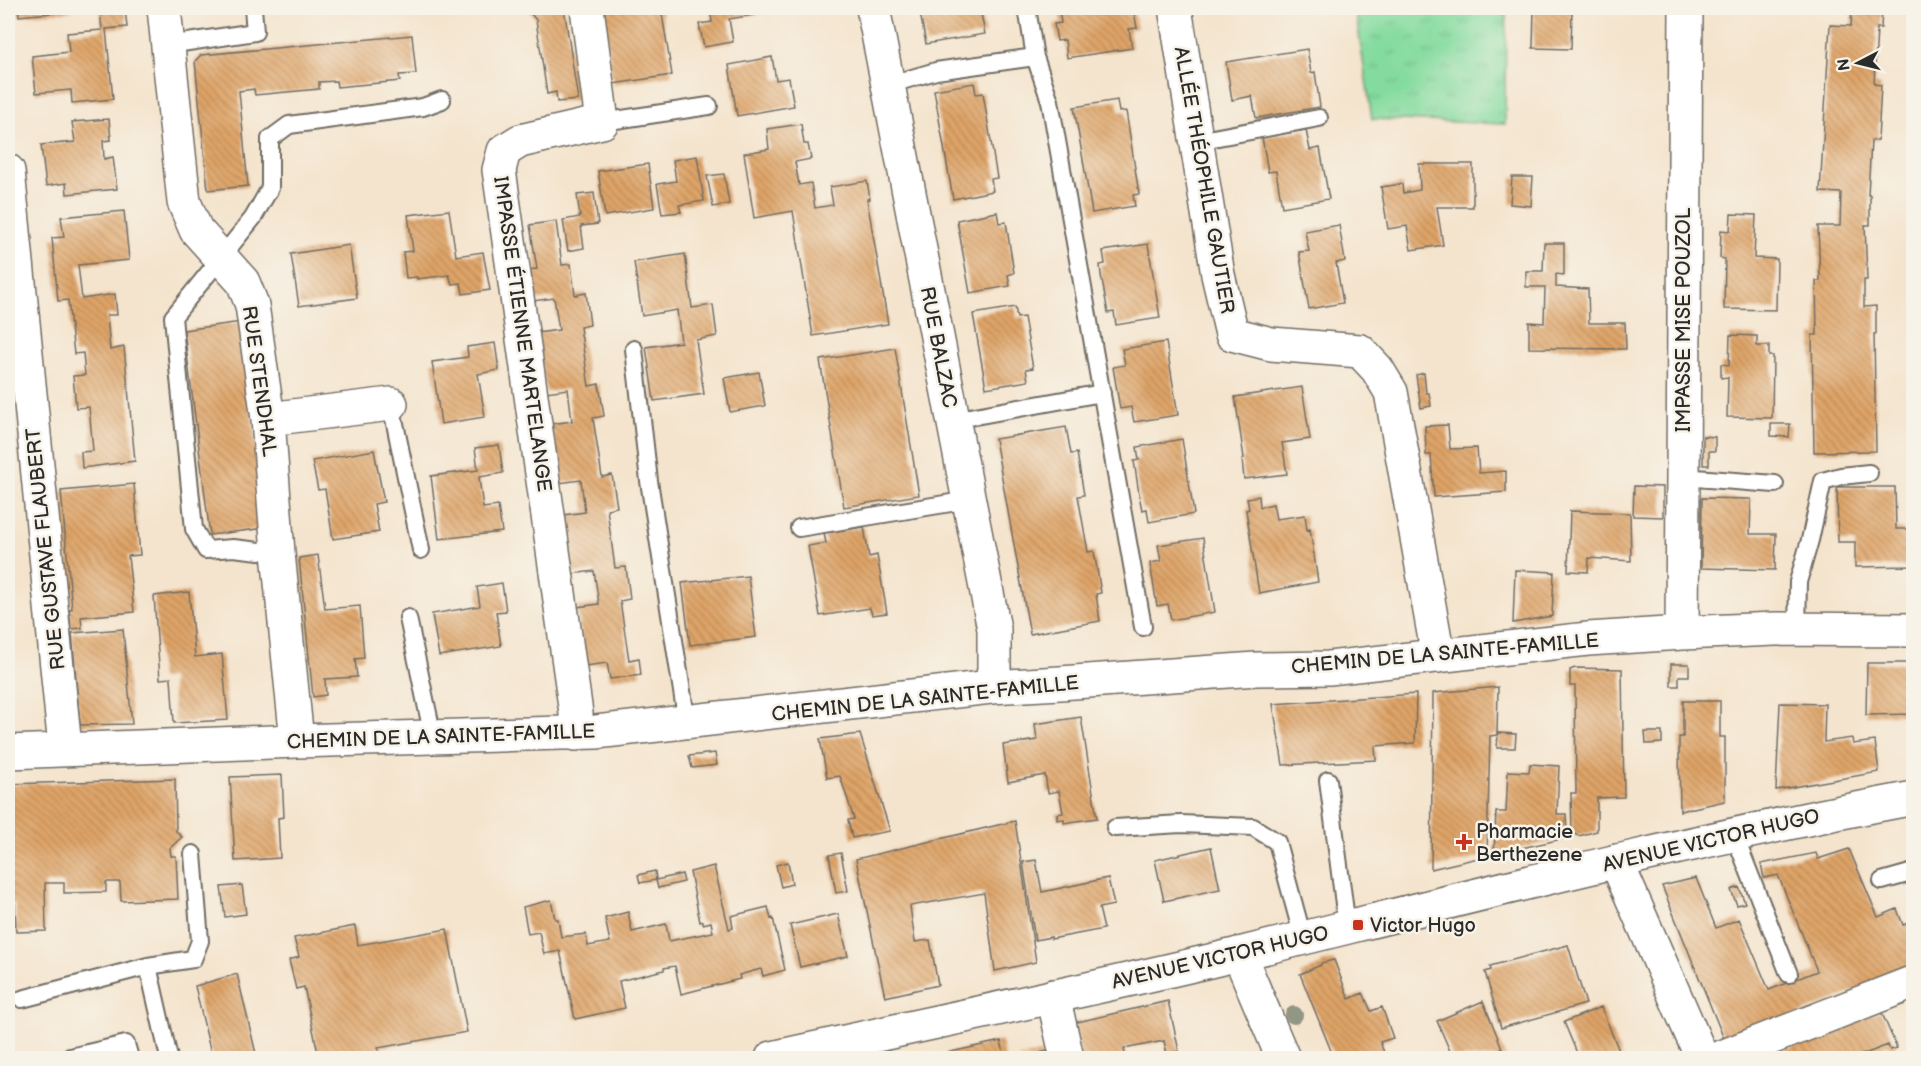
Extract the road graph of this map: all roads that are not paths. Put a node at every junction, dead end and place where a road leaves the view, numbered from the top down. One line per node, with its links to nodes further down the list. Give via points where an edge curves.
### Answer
1 (164, 8): 8 (street, RUE STENDHAL)
2 (253, 8): 8 (lane, via 255,32)
3 (586, 8): 14 (street)
4 (873, 8): 10 (street, RUE BALZAC)
5 (1027, 8): 9 (lane)
6 (1175, 8): 15 (street, ALLÉE THÉOPHILE GAUTIER)
7 (1686, 8): 24 (street, IMPASSE MISE POUZOL)
8 (168, 45): 17 (street, RUE STENDHAL, via 184,202 196,230)
9 (1035, 57): 10 (lane, via 936,70); 19 (lane, via 1050,101)
10 (888, 85): 22 (street, RUE BALZAC)
11 (442, 100): 17 (lane, via 423,107 289,125 270,139 270,188 254,218)
12 (710, 106): 14 (lane)
13 (1319, 118): 15 (lane)
14 (602, 122): 38 (street, IMPASSE ÉTIENNE MARTELANGE, via 520,141 504,151 499,170)
15 (1197, 141): 35 (street, ALLÉE THÉOPHILE GAUTIER, via 1218,275 1232,334 1271,344 1360,351 1391,392)
16 (8, 171): 41 (street, RUE GUSTAVE FLAUBERT)
17 (220, 257): 21 (street, RUE STENDHAL, via 243,282 252,305); 29 (lane, via 172,316 194,529 206,550 233,548)
18 (634, 349): 37 (lane, via 649,481)
19 (1102, 393): 22 (lane); 31 (lane)
20 (390, 404): 21 (street); 28 (lane)
21 (268, 419): 29 (street, RUE STENDHAL)
22 (953, 420): 26 (street, RUE BALZAC)
23 (1869, 473): 32 (lane, via 1823,481 1798,582)
24 (1682, 477): 25 (lane); 34 (street, IMPASSE MISE POUZOL)
25 (1775, 484)
26 (969, 500): 27 (lane); 36 (street, RUE BALZAC, via 994,629)
27 (799, 528)
28 (421, 550)
29 (279, 554): 40 (street, RUE STENDHAL)
30 (408, 618): 39 (lane)
31 (1143, 627)
32 (1797, 630): 33 (street, CHEMIN DE LA SAINTE-FAMILLE); 34 (street, CHEMIN DE LA SAINTE-FAMILLE)
33 (1914, 630)
34 (1682, 633): 35 (street, CHEMIN DE LA SAINTE-FAMILLE)
35 (1438, 656): 36 (street, CHEMIN DE LA SAINTE-FAMILLE, via 1329,668 1256,669)
36 (991, 687): 37 (street, CHEMIN DE LA SAINTE-FAMILLE)
37 (687, 723): 38 (street, CHEMIN DE LA SAINTE-FAMILLE)
38 (576, 734): 39 (street, CHEMIN DE LA SAINTE-FAMILLE)
39 (433, 737): 40 (street, CHEMIN DE LA SAINTE-FAMILLE)
40 (297, 741): 41 (street, CHEMIN DE LA SAINTE-FAMILLE, via 217,750)
41 (65, 748): 42 (street, CHEMIN DE LA SAINTE-FAMILLE)
42 (8, 752)
43 (1328, 780): 51 (lane)
44 (1914, 798): 46 (street, AVENUE VICTOR HUGO)
45 (1115, 828): 52 (lane, via 1181,824 1253,827 1277,842)
46 (1734, 834): 48 (street, AVENUE VICTOR HUGO); 55 (lane)
47 (193, 854): 54 (lane, via 200,941 193,959)
48 (1616, 861): 51 (street, AVENUE VICTOR HUGO); 65 (street)
49 (1914, 872): 50 (lane)
50 (1882, 881)
51 (1347, 927): 52 (street, AVENUE VICTOR HUGO)
52 (1303, 938): 53 (street, AVENUE VICTOR HUGO)
53 (1239, 954): 57 (street, AVENUE VICTOR HUGO); 64 (street)
54 (148, 966): 58 (lane); 61 (lane)
55 (1789, 974)
56 (1913, 983): 66 (street)
57 (1053, 996): 62 (street, AVENUE VICTOR HUGO); 63 (street)
58 (22, 999)
59 (66, 1059): 60 (lane, via 126,1044)
60 (129, 1059)
61 (169, 1059)
62 (772, 1059)
63 (1067, 1059)
64 (1282, 1059)
65 (1701, 1059)
66 (1719, 1059)

